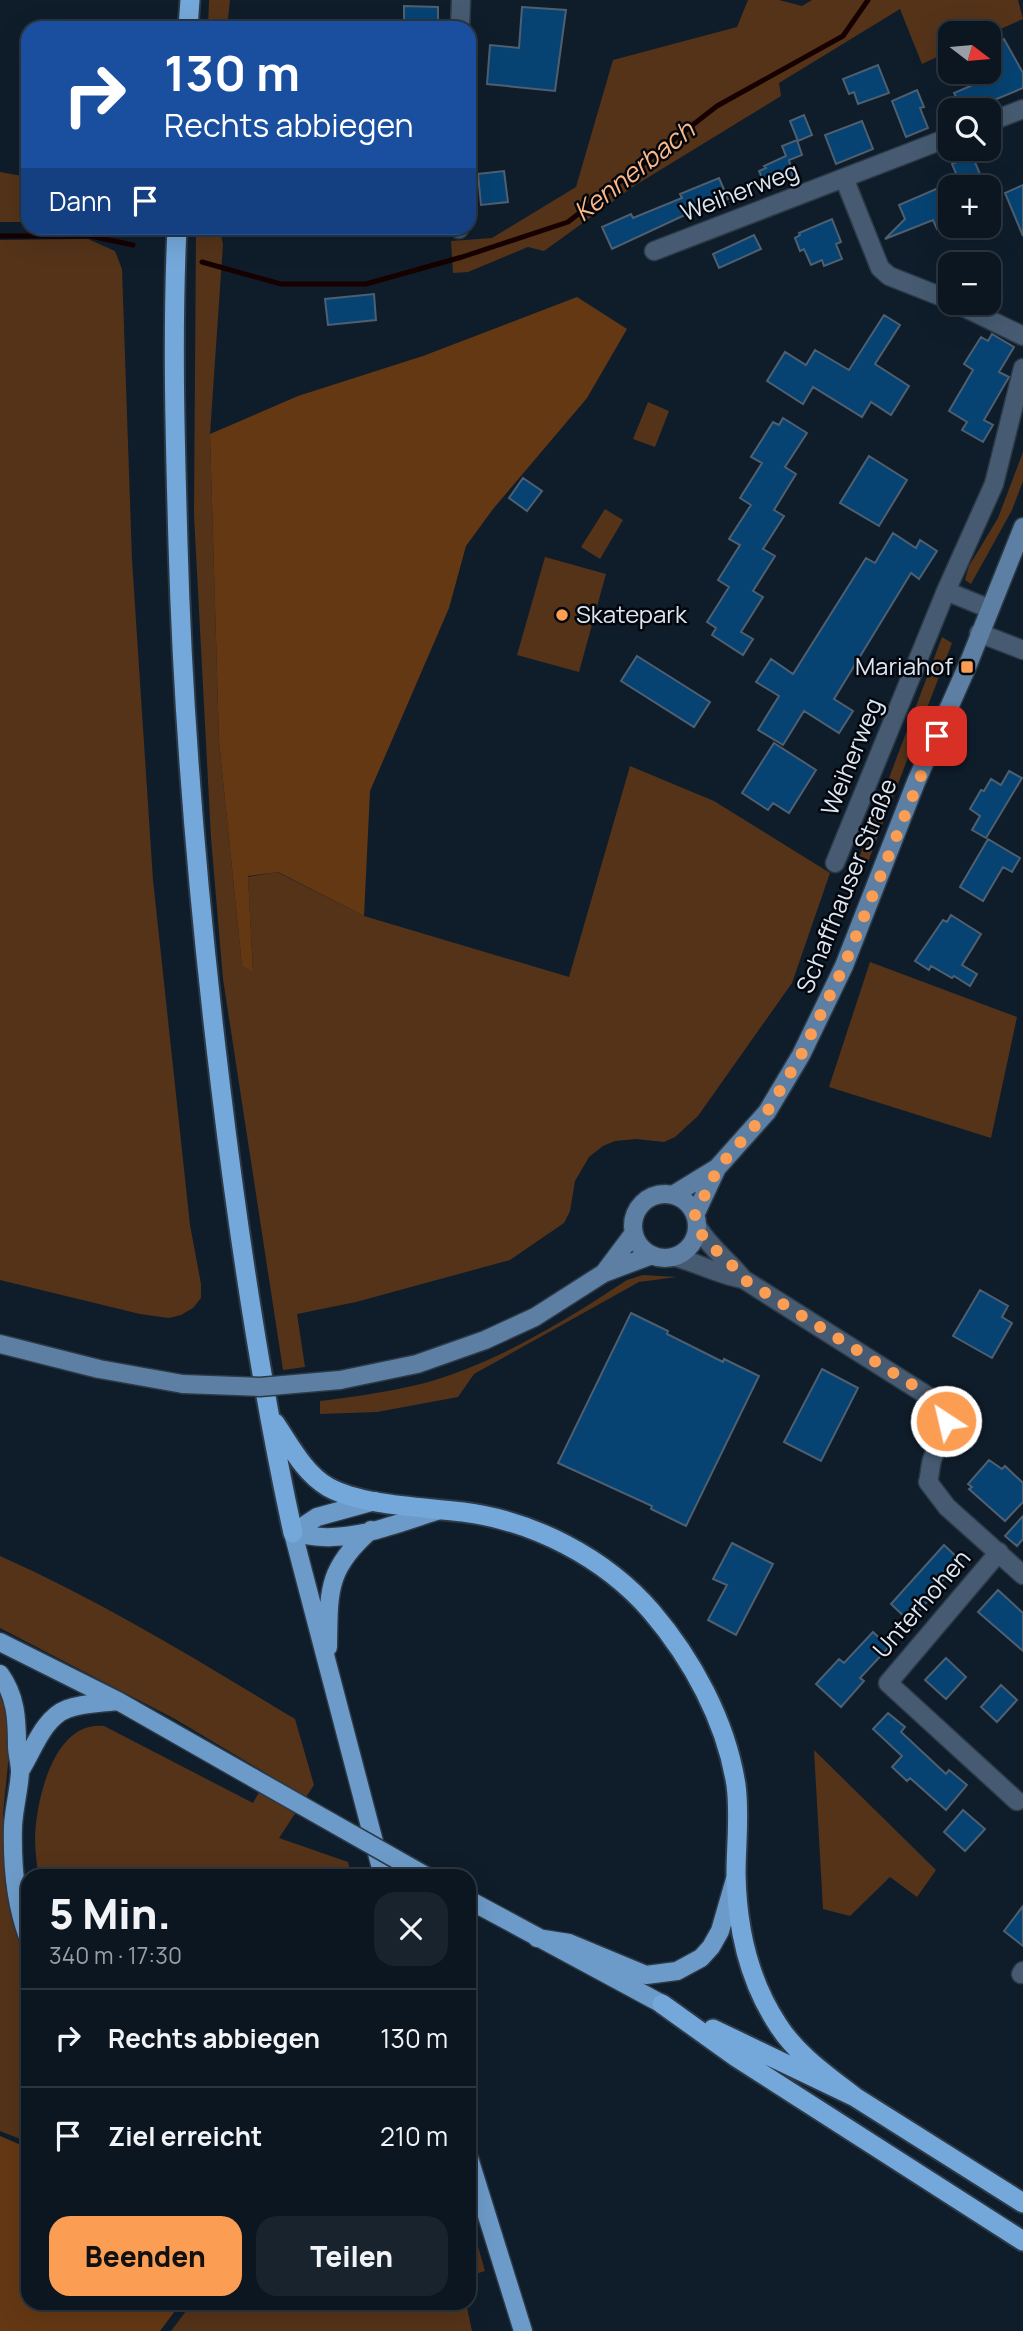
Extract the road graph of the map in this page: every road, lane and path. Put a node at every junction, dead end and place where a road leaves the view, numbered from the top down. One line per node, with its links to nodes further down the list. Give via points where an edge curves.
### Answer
1 (190, 0): 3 (highway)
2 (461, 0): 4 (street)
3 (188, 21)
4 (460, 21)
5 (1023, 109): 6 (street)
6 (1001, 117)
7 (938, 142): 8 (street, Weiherweg)
8 (844, 178): 10 (street, Weiherweg); 11 (street, via 880,268)
9 (176, 235): 30 (highway, via 175,434 190,795 229,1156)
10 (654, 251)
11 (938, 296)
12 (979, 315): 13 (street)
13 (1023, 337)
14 (1023, 368): 16 (street, Weiherweg, via 994,484)
15 (1023, 527): 17 (main road, Schaffhauser Straße)
16 (946, 591): 17 (street); 20 (street, Weiherweg)
17 (990, 609): 18 (main road, Schaffhauser Straße)
18 (979, 634): 19 (street); 21 (main road, Schaffhauser Straße, via 844,966 807,1044 767,1112)
19 (1023, 650)
20 (835, 863)
21 (718, 1168): 22 (main road, Schaffhauser Straße); 23 (main road, Schaffhauser Straße)
22 (673, 1195): 23 (main road, via 689,1204); 24 (main road, via 645,1202 635,1216)
23 (696, 1221): 26 (main road, via 691,1245); 28 (street, via 705,1240)
24 (634, 1233): 25 (main road, via 640,1246); 27 (main road)
25 (652, 1255): 26 (main road); 27 (main road)
26 (675, 1256): 28 (street)
27 (604, 1273): 29 (main road, bridge, via 535,1317 485,1340 417,1364 341,1380 260,1387 183,1384)
28 (743, 1279): 35 (street, via 939,1403 945,1411 946,1429 928,1482 947,1507)
29 (0, 1344)
30 (268, 1413): 31 (highway, via 319,1481 341,1493); 34 (highway)
31 (375, 1501): 32 (highway); 34 (main road, via 317,1517)
32 (440, 1510): 33 (main road); 45 (highway, via 486,1516 550,1537 586,1555 649,1609 699,1681 727,1748 736,1786)
33 (371, 1530): 34 (main road, via 328,1538); 38 (main road, via 350,1550 333,1579)
34 (293, 1533): 38 (main road)
35 (999, 1552): 36 (street); 42 (street, Unterhohen, via 888,1683)
36 (1023, 1575)
37 (0, 1642): 40 (main road)
38 (328, 1672): 43 (main road)
39 (0, 1674): 41 (main road, via 15,1708)
40 (118, 1702): 41 (main road, via 58,1713); 44 (main road, bridge)
41 (20, 1771): 47 (main road, via 13,1854)
42 (1017, 1801)
43 (381, 1869)
44 (414, 1869)
45 (736, 1876): 48 (main road, via 711,1947 677,1971 646,1975 569,1942); 50 (highway, via 748,1963 770,2012 804,2056)
46 (476, 1904): 48 (main road)
47 (21, 1912)
48 (537, 1938): 49 (main road)
49 (662, 2004): 50 (highway); 53 (highway, via 736,2057)
50 (855, 2097): 52 (highway)
51 (476, 2180): 54 (main road)
52 (1023, 2203)
53 (1023, 2241)
54 (523, 2331)

